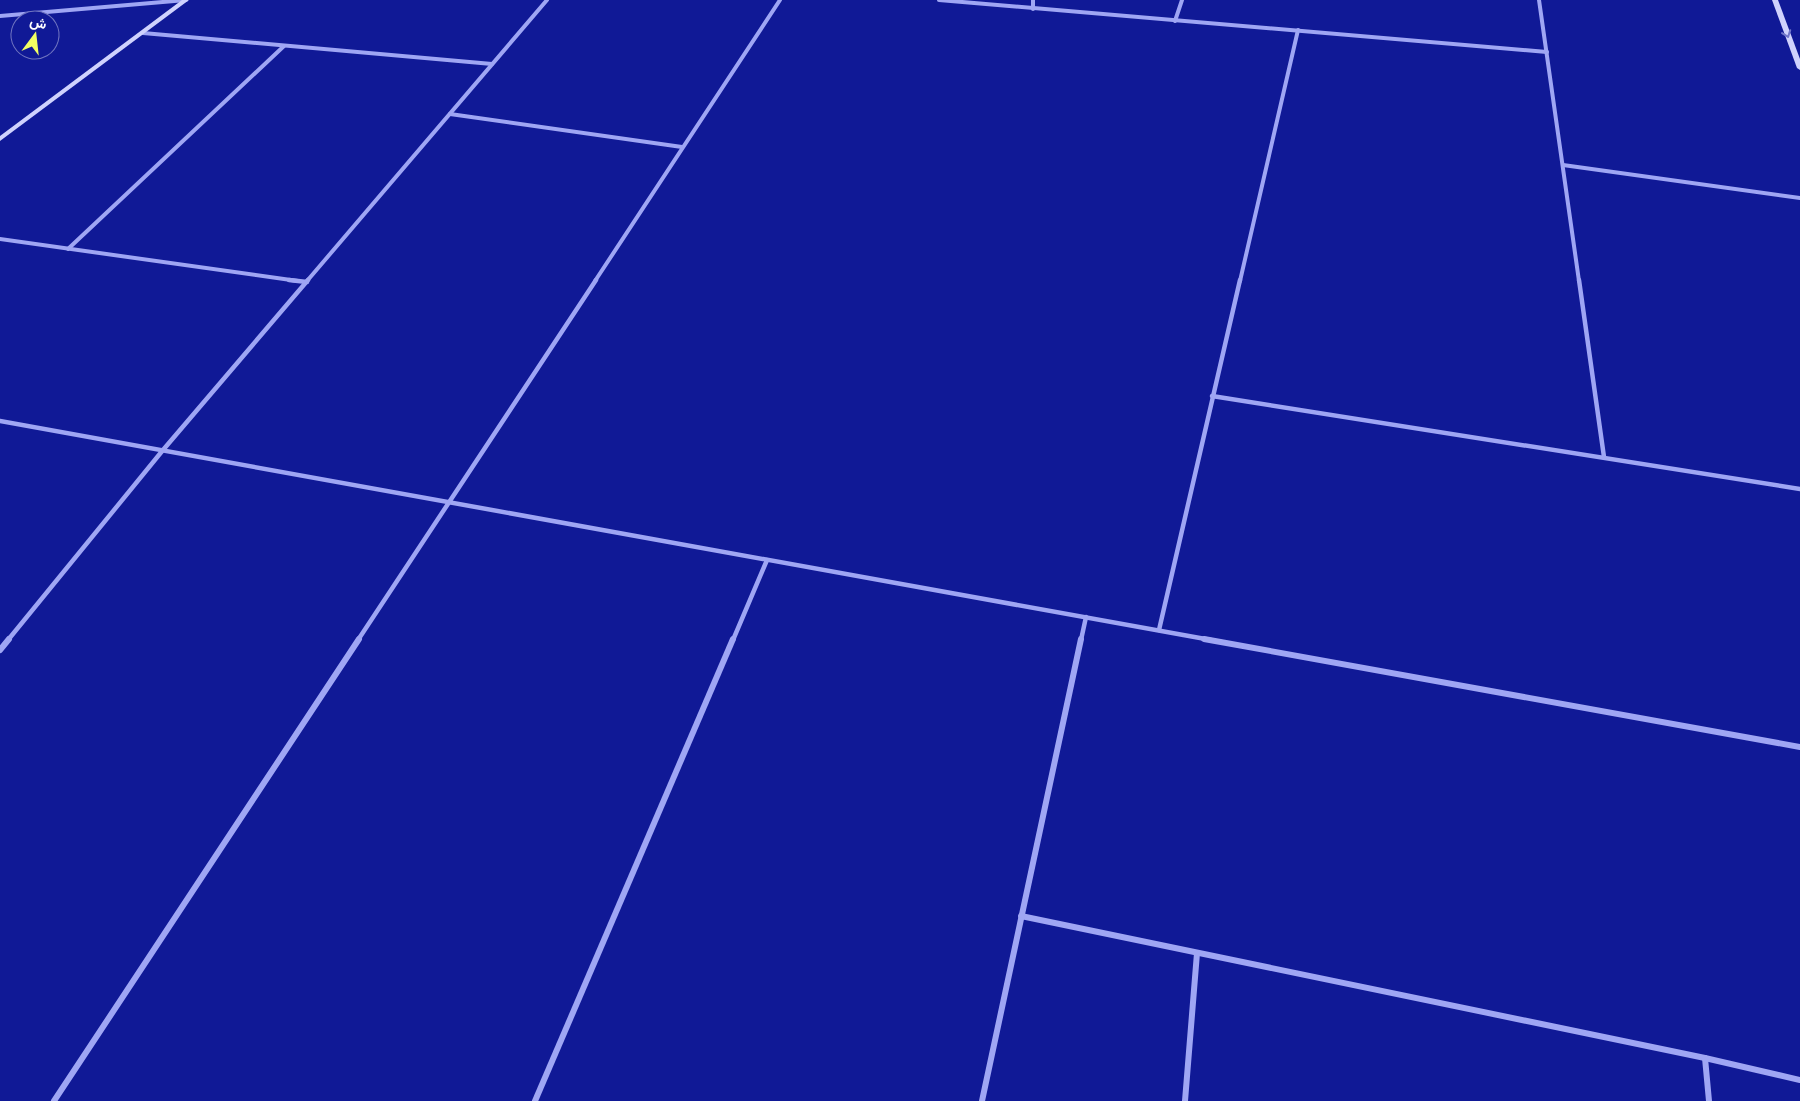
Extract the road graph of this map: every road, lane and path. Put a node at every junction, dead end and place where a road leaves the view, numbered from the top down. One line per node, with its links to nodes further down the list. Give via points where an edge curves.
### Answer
1 (186, 0): 10 (street); 13 (street)
2 (547, 0): 16 (street)
3 (780, 0): 20 (street)
4 (939, 0): 9 (street)
5 (1033, 0): 9 (street)
6 (1182, 0): 11 (street)
7 (1539, 0): 15 (street)
8 (1775, 0): 17 (street, one-way to 17)
9 (1033, 9): 11 (street)
10 (0, 16)
11 (1175, 20): 12 (street)
12 (1298, 30): 15 (street); 26 (street)
13 (143, 33): 14 (street); 19 (street)
14 (284, 46): 16 (street); 24 (street)
15 (1547, 52): 21 (street)
16 (492, 64): 18 (street)
17 (1800, 68)
18 (450, 114): 20 (street); 25 (street)
19 (0, 139)
20 (682, 146): 31 (street)
21 (1563, 165): 22 (street); 29 (street)
22 (1800, 198)
23 (0, 239): 24 (street)
24 (68, 249): 25 (street)
25 (307, 282): 28 (street)
26 (1212, 396): 29 (street); 34 (street)
27 (0, 421): 28 (street)
28 (163, 450): 31 (street); 35 (street)
29 (1604, 457): 30 (street)
30 (1800, 488)
31 (450, 502): 32 (street); 41 (street)
32 (767, 560): 33 (street); 42 (street)
33 (1086, 617): 34 (street); 37 (street)
34 (1159, 630): 36 (street)
35 (0, 650)
36 (1800, 746)
37 (1021, 916): 38 (street); 43 (street)
38 (1197, 954): 39 (street); 44 (street)
39 (1705, 1058): 40 (street); 45 (street)
40 (1800, 1080)
41 (54, 1101)
42 (535, 1101)
43 (982, 1101)
44 (1185, 1101)
45 (1709, 1101)

